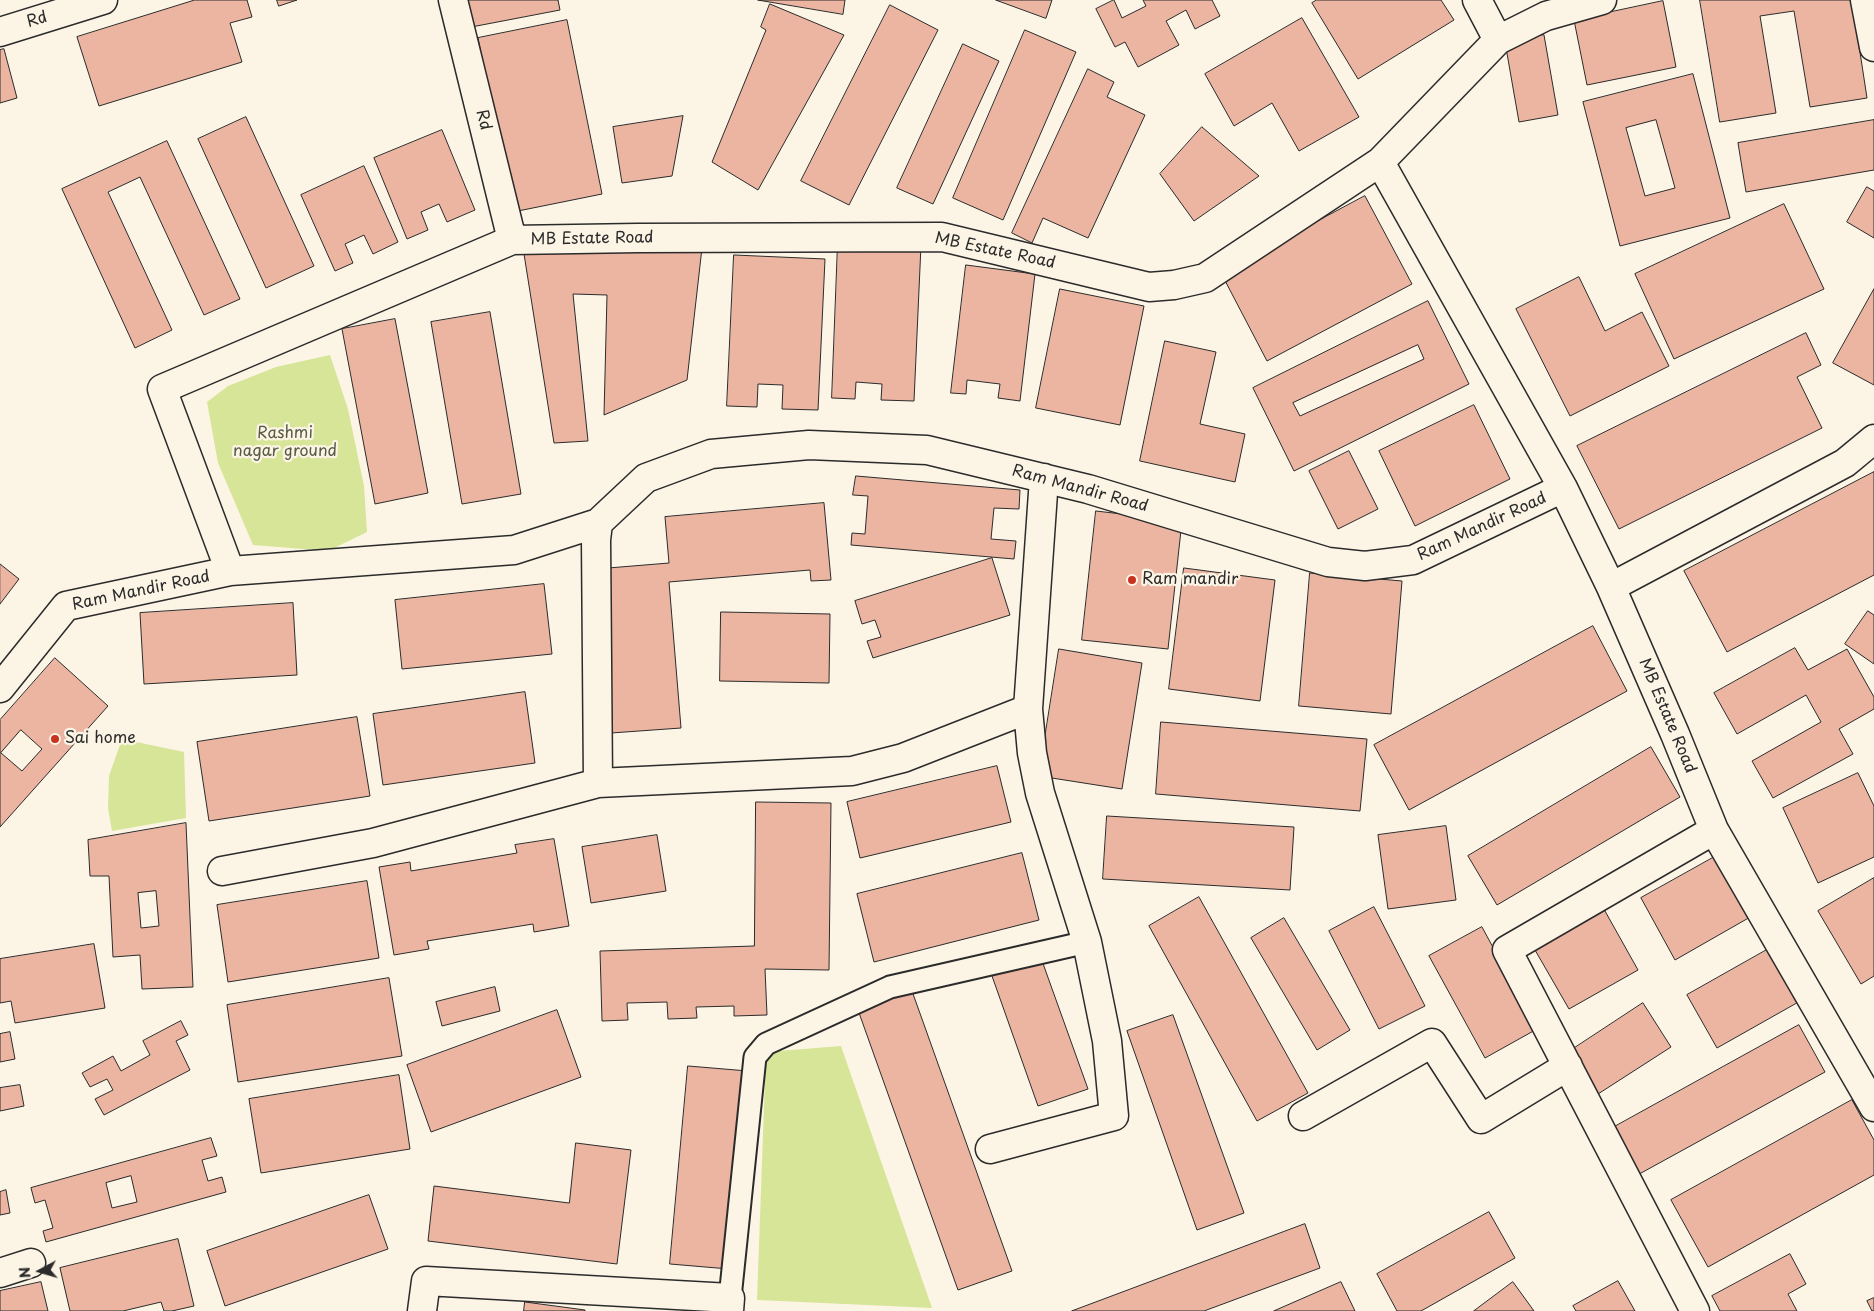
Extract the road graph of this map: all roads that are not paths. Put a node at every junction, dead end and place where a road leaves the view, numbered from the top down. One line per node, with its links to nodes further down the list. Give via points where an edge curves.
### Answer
1 (103, 0): 6 (street, Rd)
2 (453, 0): 10 (street, Rd)
3 (1477, 0): 7 (street)
4 (1602, 0): 7 (street, MB Estate Road, via 1546,16)
5 (1865, 0): 8 (street)
6 (0, 32)
7 (1498, 40): 9 (street, MB Estate Road)
8 (1874, 47)
9 (1380, 162): 10 (street, MB Estate Road, via 1205,278 1174,286 1149,287 942,237); 13 (street, MB Estate Road)
10 (512, 240): 15 (street, via 162,389)
11 (1874, 440): 16 (street, via 1845,463)
12 (1044, 478): 13 (street, Ram Mandir Road, via 1328,562 1365,566 1413,560); 14 (street, Ram Mandir Road, via 927,450 809,446 711,454 646,478); 18 (street)
13 (1563, 488): 16 (street, MB Estate Road)
14 (598, 523): 15 (street, Ram Mandir Road, via 514,550); 19 (street)
15 (230, 571): 17 (street, Ram Mandir Road, via 66,606)
16 (1611, 587): 20 (street, MB Estate Road)
17 (0, 688)
18 (1028, 709): 19 (street, via 903,758 852,771); 22 (street, via 1040,794)
19 (598, 783): 21 (street, via 373,843)
20 (1714, 830): 23 (street, via 1508,950); 24 (street, MB Estate Road)
21 (222, 871)
22 (1087, 942): 26 (street, via 1107,1041 1114,1116); 29 (street, via 890,987 759,1050 755,1056)
23 (1568, 1066): 25 (street, via 1482,1119 1432,1044); 31 (street)
24 (1874, 1107)
25 (1303, 1116)
26 (990, 1149)
27 (31, 1263): 28 (street)
28 (0, 1273)
29 (729, 1304): 30 (street, via 426,1281)
30 (422, 1311)
31 (1695, 1311)

